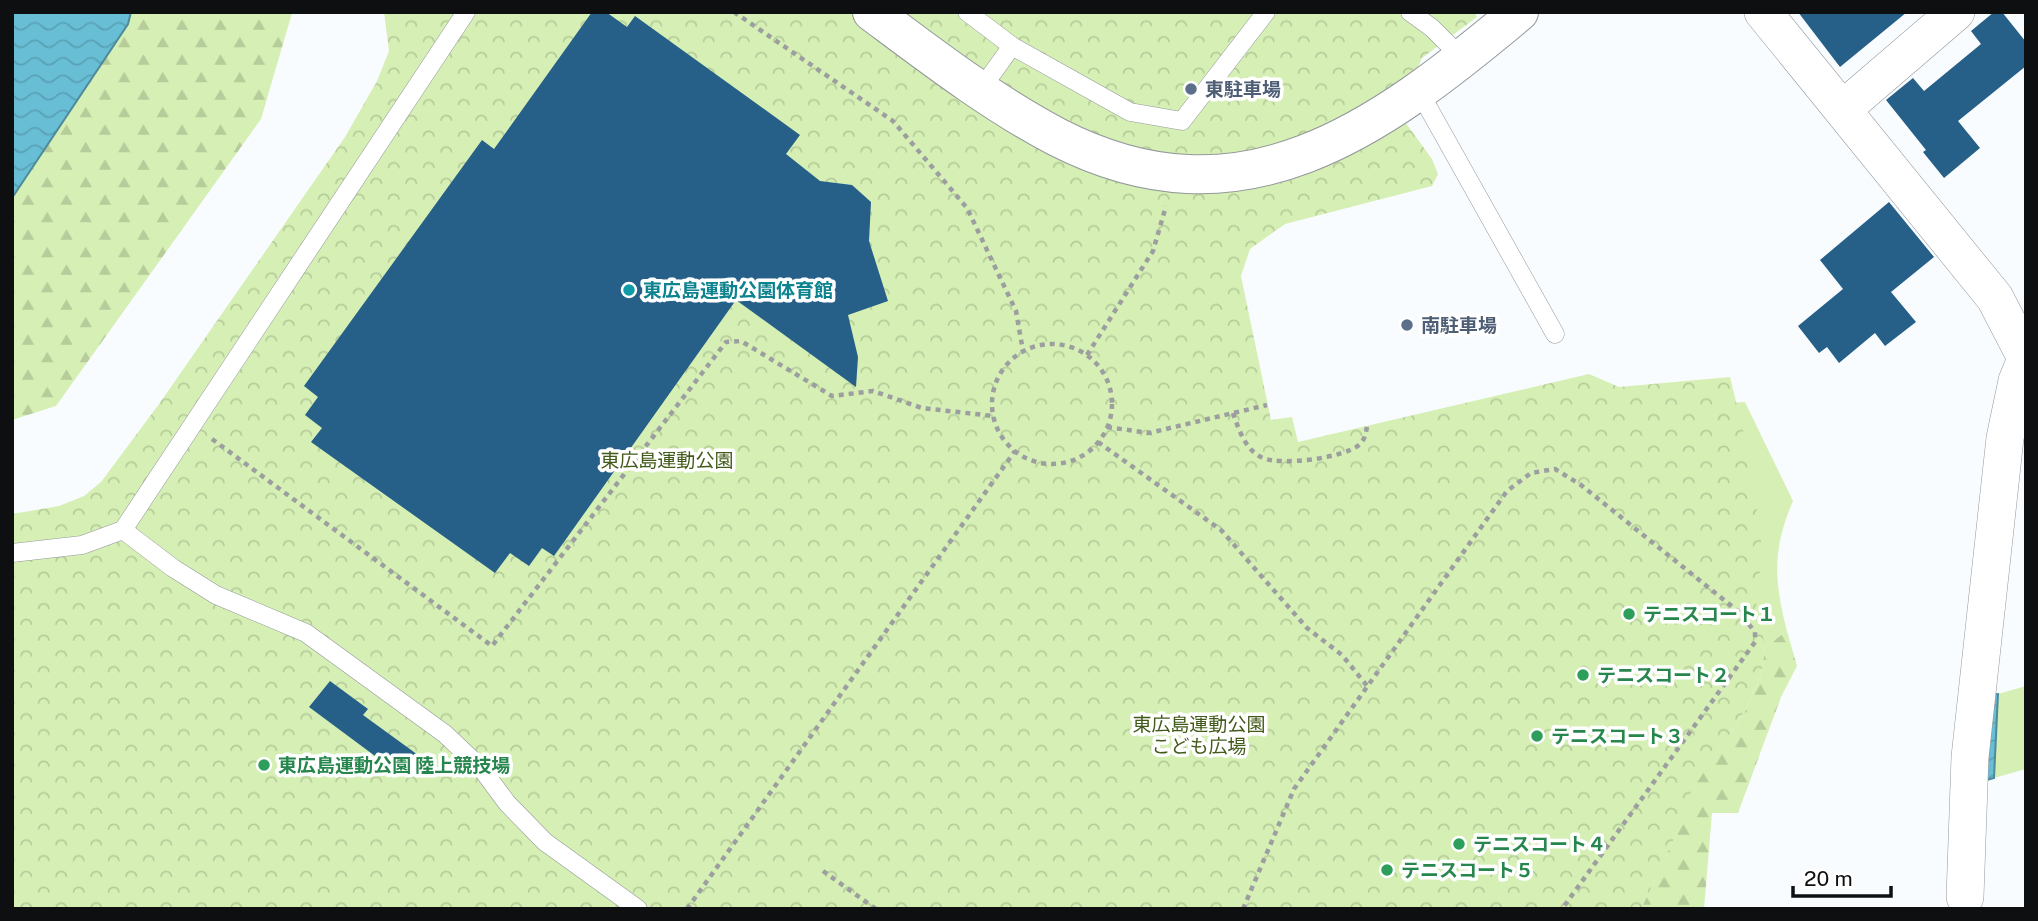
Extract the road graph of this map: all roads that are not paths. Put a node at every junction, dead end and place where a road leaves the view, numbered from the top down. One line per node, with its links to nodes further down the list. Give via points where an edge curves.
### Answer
1 (466, 12): 16 (lane)
2 (872, 12): 11 (street)
3 (967, 12): 9 (lane)
4 (1266, 12): 9 (lane, via 1182,121 1130,112)
5 (1410, 12): 10 (lane)
6 (1519, 12): 10 (street)
7 (1763, 12): 13 (street)
8 (1956, 12): 13 (street)
9 (1012, 46): 11 (lane)
10 (1463, 59): 12 (street)
11 (981, 89): 12 (street, via 1057,137 1093,153 1182,175 1230,174 1280,165)
12 (1420, 93): 14 (lane)
13 (1843, 110): 15 (street, via 1995,298)
14 (1555, 334)
15 (2026, 358): 18 (street, via 2003,452 1970,757)
16 (124, 530): 17 (lane, via 82,545); 19 (lane, via 216,595 306,633 445,734 545,842)
17 (12, 554)
18 (1965, 897)
19 (638, 909)

